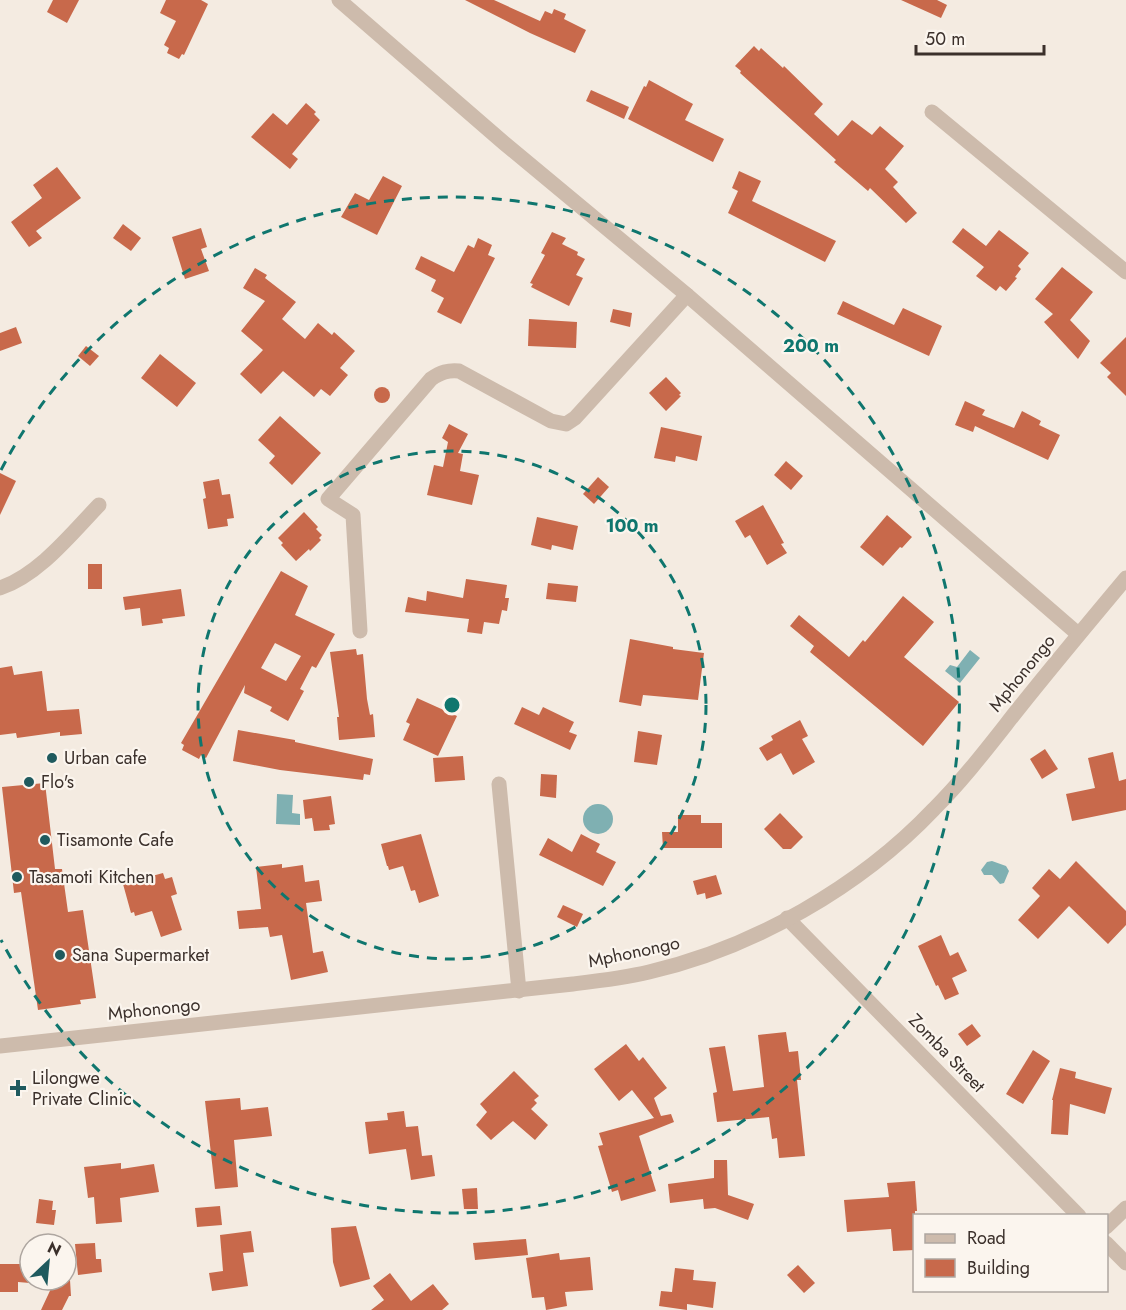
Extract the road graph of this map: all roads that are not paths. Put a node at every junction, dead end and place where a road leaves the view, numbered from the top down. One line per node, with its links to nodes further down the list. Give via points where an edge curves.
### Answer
1 (339, 0): 4 (street)
2 (932, 112): 3 (street)
3 (1126, 272)
4 (687, 295): 8 (street, via 566,424 551,421 459,371 450,370 431,379 328,499 353,515); 9 (street)
5 (99, 504): 7 (street, via 56,551 16,582)
6 (1126, 578): 9 (street, Mphonongo)
7 (0, 588)
8 (360, 631)
9 (1078, 634): 11 (street, Mphonongo, via 934,810 888,852 832,894)
10 (499, 784): 12 (street)
11 (787, 918): 12 (street, Mphonongo, via 683,963 648,972); 15 (street, Zomba Street)
12 (519, 990): 13 (street, Mphonongo)
13 (0, 1046)
14 (1126, 1208): 16 (street)
15 (1078, 1214)
16 (1108, 1226)
17 (1108, 1244): 18 (street)
18 (1126, 1263)

